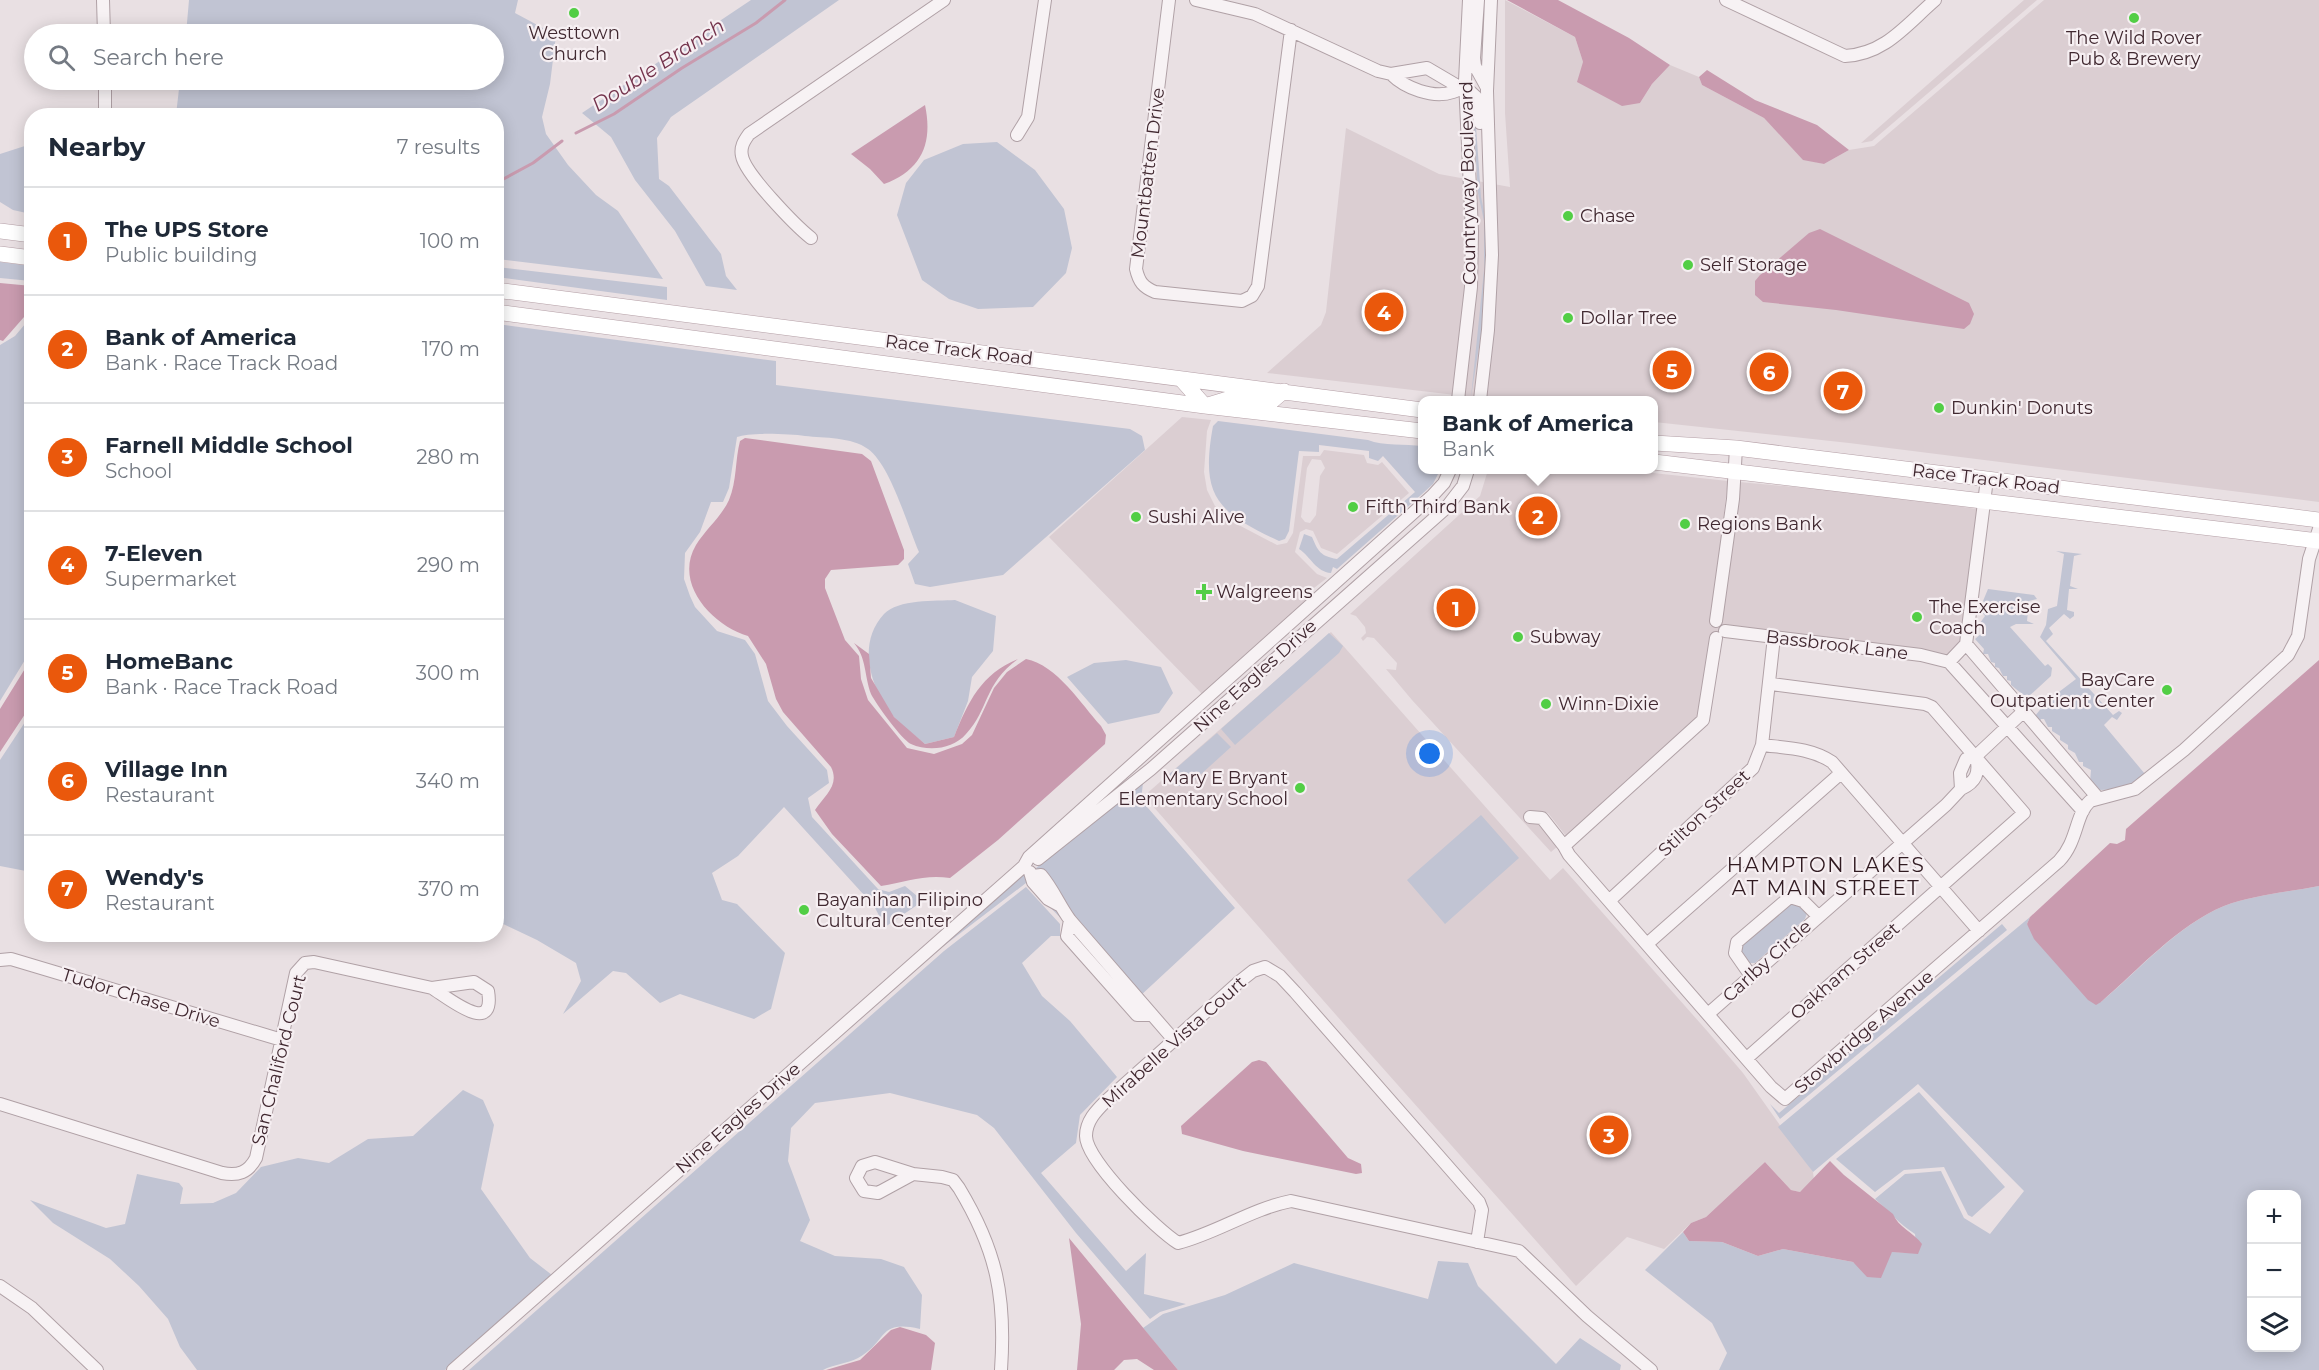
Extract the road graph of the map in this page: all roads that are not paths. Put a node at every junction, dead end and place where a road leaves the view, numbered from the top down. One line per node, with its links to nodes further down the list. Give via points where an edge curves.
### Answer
1 (103, 0): 11 (street)
2 (944, 0): 22 (street, via 749,134 742,143 741,157 791,222)
3 (1045, 0): 18 (street, via 1028,117)
4 (1169, 0): 12 (street, Mountbatten Drive, via 1136,269 1145,288 1155,292 1242,301 1252,296 1258,286)
5 (1196, 0): 12 (street, via 1255,14)
6 (1469, 0): 15 (street, Countryway Boulevard)
7 (1478, 0): 14 (street, via 1474,58)
8 (1491, 0): 14 (street, Countryway Boulevard)
9 (1725, 0): 10 (street, via 1845,56 1864,55 1880,47)
10 (1935, 0)
11 (104, 24)
12 (1291, 30): 13 (street)
13 (1391, 74): 15 (street, via 1427,68); 15 (street, via 1400,83 1432,94)
14 (1487, 87): 15 (street); 19 (street, Countryway Boulevard)
15 (1463, 88): 19 (street, via 1478,103 1485,195); 31 (street, Countryway Boulevard, via 1472,213 1471,275)
16 (105, 90): 17 (street)
17 (105, 108)
18 (1017, 135)
19 (1493, 222): 32 (street, Countryway Boulevard, via 1488,330)
20 (0, 231): 21 (main road)
21 (24, 234)
22 (811, 238)
23 (0, 254): 24 (main road)
24 (24, 257)
25 (504, 291): 27 (main road, Race Track Road)
26 (504, 313): 28 (main road, Race Track Road)
27 (683, 314): 28 (main road); 29 (main road, Race Track Road)
28 (682, 336): 33 (main road, Race Track Road)
29 (1181, 379): 30 (main road, Race Track Road); 33 (main road)
30 (1284, 391): 33 (main road, via 1271,402 1228,399); 34 (main road, Race Track Road)
31 (1458, 396)
32 (1480, 396)
33 (1205, 406): 35 (main road, Race Track Road)
34 (1418, 409)
35 (1418, 431)
36 (1658, 443): 37 (main road, Race Track Road)
37 (1736, 448): 39 (street); 42 (main road, Race Track Road)
38 (1658, 463): 39 (main road, Race Track Road)
39 (1734, 471): 43 (main road, Race Track Road); 46 (street)
40 (1448, 474): 55 (street, Nine Eagles Drive, via 1432,496)
41 (1467, 474): 56 (street, Nine Eagles Drive, via 1463,486 1446,508)
42 (1987, 479): 43 (street); 44 (main road, Race Track Road)
43 (1984, 500): 45 (main road, Race Track Road); 48 (street)
44 (2319, 520)
45 (2318, 537): 58 (street, Stowbridge Avenue, via 2309,559 2298,636 2283,662 2142,784 2126,793)
46 (1716, 621)
47 (1774, 637): 49 (street, Bassbrook Lane); 50 (street, Stilton Street); 62 (street, Bassbrook Lane, via 1720,635 1703,720)
48 (1966, 644): 49 (street); 51 (street)
49 (1949, 662): 52 (street)
50 (1771, 684): 53 (street, Stilton Street); 54 (street, via 1925,704)
51 (2024, 711): 52 (street); 58 (street)
52 (2007, 726): 54 (street); 59 (street)
53 (1762, 745): 57 (street, via 1819,754); 65 (street, Stilton Street, via 1753,768 1742,781)
54 (1976, 756): 61 (street, Carlby Circle, via 1976,776); 64 (street, Oakham Street, via 2024,813)
55 (1141, 758): 56 (street); 63 (street, Nine Eagles Drive, via 1029,857)
56 (1151, 770): 63 (street, Nine Eagles Drive, via 1033,864)
57 (1841, 772): 61 (street); 68 (street)
58 (2098, 798): 59 (street, Stowbridge Avenue)
59 (2083, 811): 67 (street, Stowbridge Avenue, via 2068,851)
60 (1536, 817): 62 (street, Stowbridge Avenue)
61 (1902, 842): 64 (street); 66 (street, Carlby Circle)
62 (1564, 846): 65 (street, Stowbridge Avenue)
63 (1024, 866): 74 (street, via 1033,876 1041,875 1055,891 1070,920 1067,936 1137,1015 1152,1015); 81 (street, Nine Eagles Drive)
64 (1941, 886): 67 (street); 75 (street, Oakham Street)
65 (1610, 900): 68 (street, Stowbridge Avenue)
66 (1818, 916): 70 (street, Carlby Circle); 70 (street, via 1803,901 1790,897 1737,942 1735,953)
67 (1979, 931): 75 (street, Stowbridge Avenue, via 1790,1098 1778,1095)
68 (1647, 944): 72 (street, Stowbridge Avenue)
69 (0, 960): 73 (street, Tudor Chase Drive, via 11,959)
70 (1751, 976): 72 (street, Carlby Circle)
71 (432, 988): 73 (street, San Chaliford Court, via 305,963 296,972)
72 (1708, 1014): 75 (street, Stowbridge Avenue)
73 (282, 1040): 76 (street, San Chaliford Court, via 256,1158 244,1173 233,1175)
74 (1174, 1040): 78 (street, Mirabelle Vista Court, via 1253,971 1265,967 1280,976 1479,1202 1482,1210); 78 (street, Mirabelle Vista Court, via 1092,1116 1086,1137 1093,1155 1158,1231 1178,1244 1291,1201)
75 (1747, 1058)
76 (0, 1104)
77 (913, 1174): 82 (street, via 952,1180 982,1231 993,1258 1004,1316)
78 (1477, 1242): 83 (street, Mirabelle Vista Court, via 1519,1251)
79 (0, 1286): 80 (street, via 33,1308)
80 (97, 1370)
81 (453, 1370)
82 (1002, 1370)
83 (1651, 1370)

